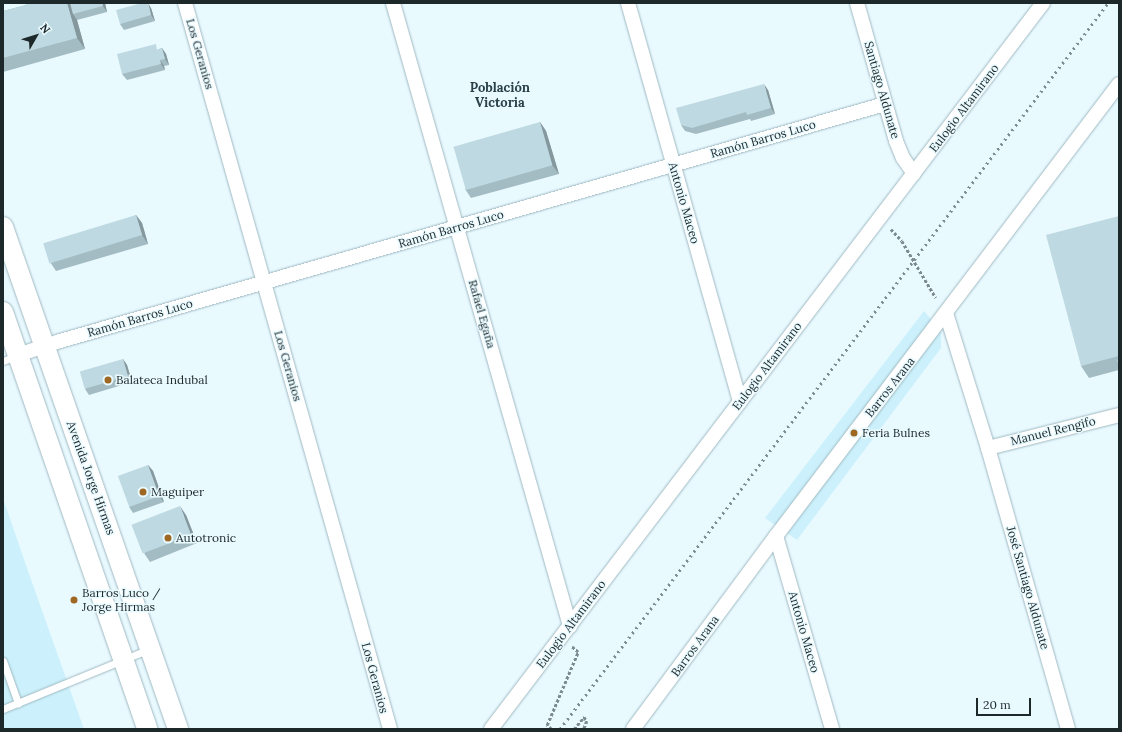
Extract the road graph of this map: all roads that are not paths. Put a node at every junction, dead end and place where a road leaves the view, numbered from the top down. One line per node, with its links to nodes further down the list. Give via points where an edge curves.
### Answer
1 (185, 3): 12 (street, Los Geranios)
2 (393, 3): 11 (street, Rafael Egaña)
3 (628, 3): 8 (street, Antonio Maceo)
4 (857, 3): 7 (street, Santiago Aldunate)
5 (1043, 3): 9 (street, Eulogio Altamirano)
6 (1118, 91): 14 (street, Barros Arana)
7 (885, 104): 8 (street, Ramón Barros Luco); 9 (street, Santiago Aldunate, via 899,150)
8 (673, 165): 11 (street, Ramón Barros Luco); 17 (street, Antonio Maceo)
9 (914, 174): 17 (street, Eulogio Altamirano)
10 (3, 227): 15 (street, Avenida Jorge Hirmas)
11 (456, 227): 12 (street, Ramón Barros Luco); 21 (street, Rafael Egaña)
12 (264, 283): 15 (street, Ramón Barros Luco); 29 (street, Los Geranios)
13 (3, 312): 16 (street)
14 (946, 313): 19 (street); 20 (street, Barros Arana)
15 (44, 346): 16 (street, Ramón Barros Luco); 22 (street, Avenida Jorge Hirmas)
16 (10, 358): 24 (street)
17 (740, 402): 21 (street, Eulogio Altamirano)
18 (1119, 415): 19 (street, Manuel Rengifo)
19 (988, 448): 33 (street, José Santiago Aldunate)
20 (776, 536): 31 (street, Barros Arana); 32 (street, Antonio Maceo)
21 (570, 626): 30 (street, Eulogio Altamirano)
22 (151, 649): 24 (lane); 28 (street, Avenida Jorge Hirmas)
23 (3, 660): 25 (lane)
24 (122, 661): 25 (lane); 27 (street)
25 (18, 703): 26 (lane)
26 (3, 709)
27 (147, 729)
28 (178, 729)
29 (390, 729)
30 (492, 729)
31 (633, 729)
32 (832, 729)
33 (1068, 729)

